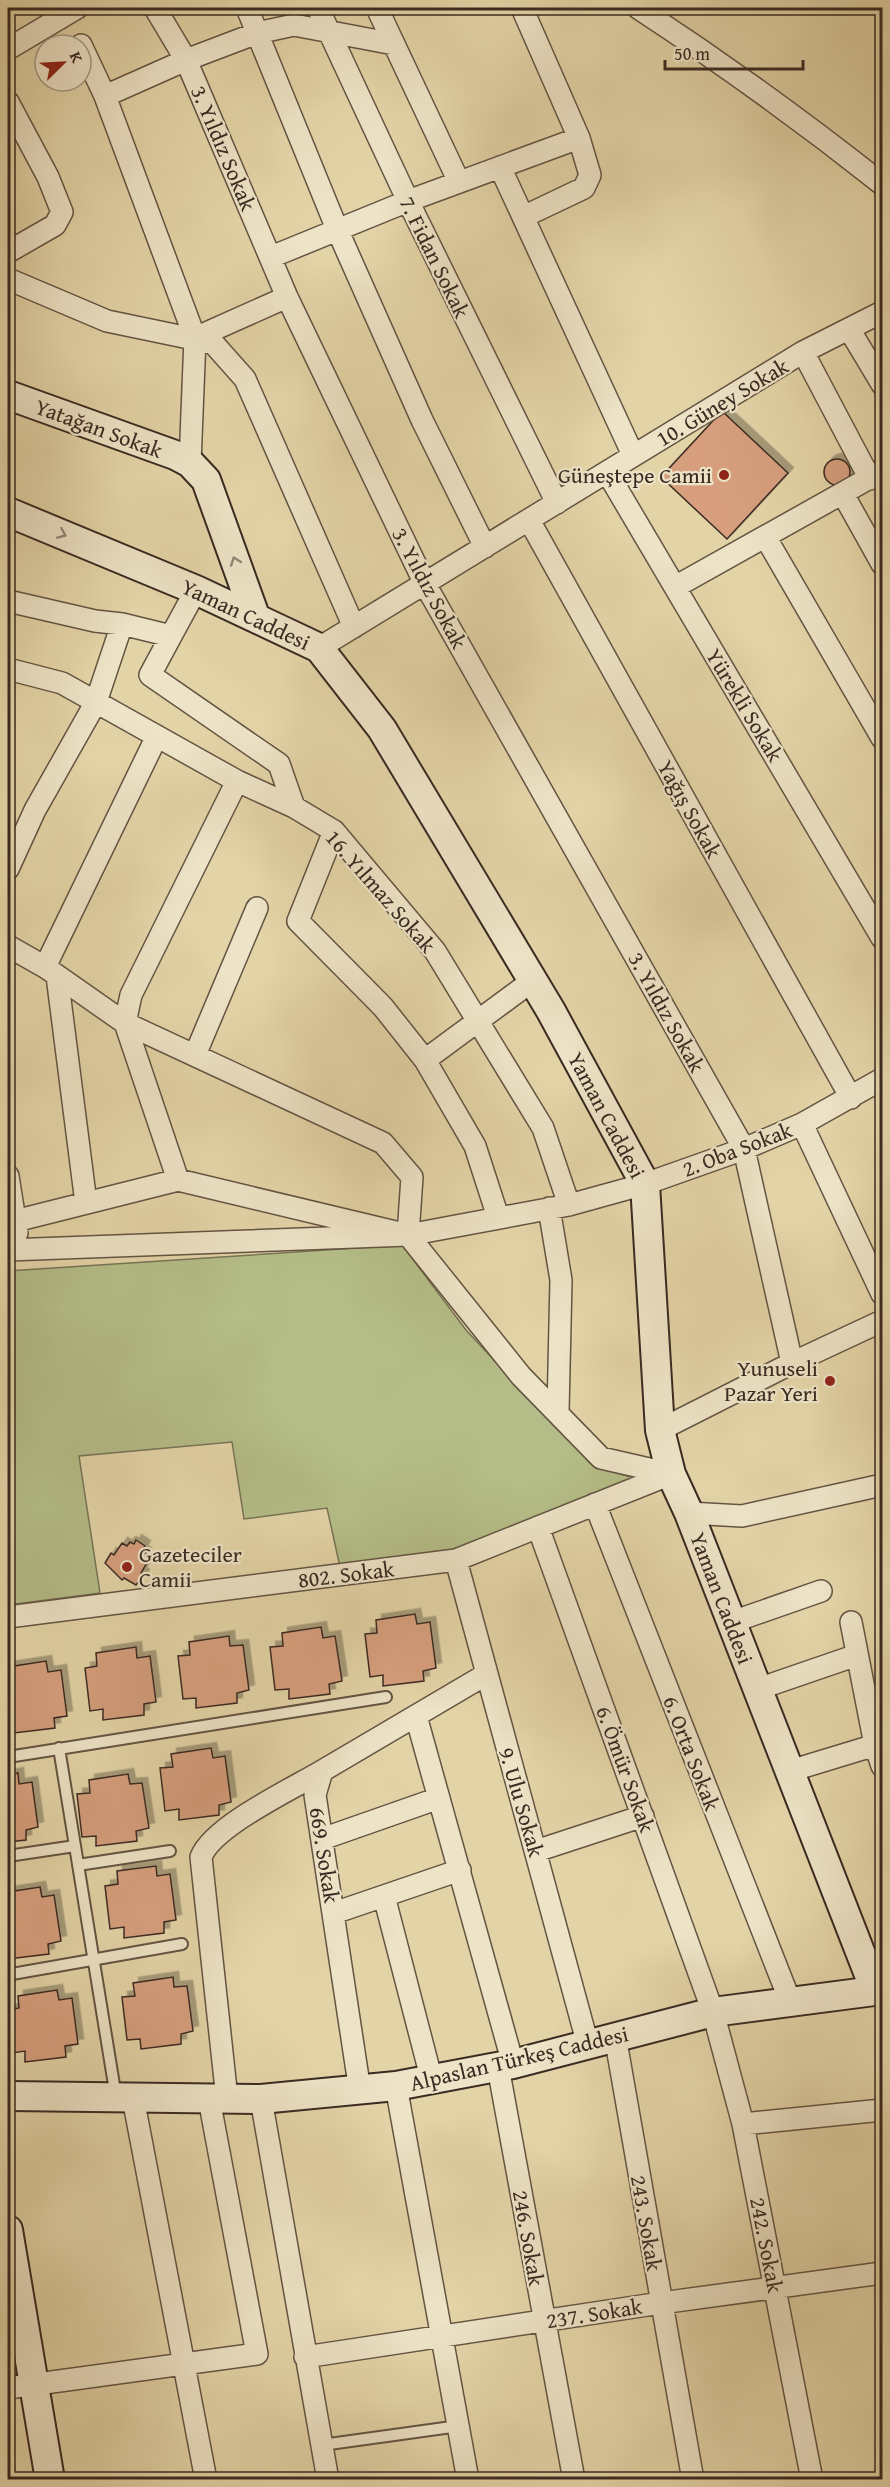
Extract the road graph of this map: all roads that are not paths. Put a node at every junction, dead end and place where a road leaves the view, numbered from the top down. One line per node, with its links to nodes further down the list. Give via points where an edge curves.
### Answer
1 (155, 8): 13 (street, 3. Yıldız Sokak)
2 (247, 8): 10 (street)
3 (318, 8): 8 (street, 7. Fidan Sokak)
4 (377, 8): 11 (street)
5 (522, 8): 17 (street)
6 (638, 8): 20 (street)
7 (71, 11): 9 (street); 12 (street)
8 (330, 32): 10 (street, via 294,25); 11 (street); 21 (street, 7. Fidan Sokak)
9 (77, 33)
10 (257, 33): 13 (street); 23 (street)
11 (394, 44): 19 (street)
12 (8, 50)
13 (186, 60): 15 (street); 25 (street, 3. Yıldız Sokak)
14 (93, 70): 15 (street)
15 (105, 96): 30 (street)
16 (8, 102): 24 (street, via 62,212 55,225)
17 (579, 138): 18 (street); 22 (street, via 590,175 584,188)
18 (500, 167): 19 (street); 22 (street)
19 (459, 182): 21 (street)
20 (882, 184)
21 (408, 201): 23 (street); 39 (street, 7. Fidan Sokak)
22 (523, 217): 34 (street)
23 (337, 230): 25 (street); 43 (street, via 422,420)
24 (8, 252)
25 (271, 257): 27 (street, 3. Yıldız Sokak)
26 (8, 279): 30 (street, via 107,321)
27 (287, 297): 30 (street); 45 (street, 3. Yıldız Sokak)
28 (882, 312): 29 (street, 10. Güney Sokak)
29 (849, 328): 31 (street, 10. Güney Sokak); 32 (street)
30 (195, 338): 35 (street); 51 (street, via 213,343 245,379)
31 (803, 352): 34 (street, 10. Güney Sokak); 37 (street)
32 (882, 384)
33 (8, 395): 35 (main road, Yatağan Sokak)
34 (633, 455): 36 (street, 10. Güney Sokak)
35 (190, 463): 49 (main road, one-way to 35, via 206,480)
36 (607, 472): 39 (street, 10. Güney Sokak); 46 (street, Yürekli Sokak)
37 (876, 475): 38 (street)
38 (843, 494): 42 (street); 44 (street)
39 (557, 504): 41 (street, 10. Güney Sokak)
40 (8, 512): 47 (main road, Yaman Caddesi, one-way to 47)
41 (529, 520): 43 (street, 10. Güney Sokak); 72 (street, Yağış Sokak)
42 (766, 538): 46 (street); 57 (street)
43 (485, 547): 45 (street, 10. Güney Sokak)
44 (882, 564)
45 (425, 584): 51 (street, 10. Güney Sokak); 74 (street, 3. Yıldız Sokak)
46 (675, 587): 63 (street, Yürekli Sokak)
47 (196, 590): 49 (main road, Yaman Caddesi); 52 (street)
48 (8, 601): 50 (street)
49 (255, 616): 53 (main road, Yaman Caddesi)
50 (122, 624): 52 (street); 55 (street)
51 (354, 627): 53 (street, 10. Güney Sokak)
52 (171, 636): 59 (street, via 150,675 279,764)
53 (319, 648): 66 (main road, Yaman Caddesi, via 382,729)
54 (8, 669): 55 (street, 16. Yılmaz Sokak, via 62,683)
55 (96, 702): 56 (street, 16. Yılmaz Sokak); 61 (street, via 35,810)
56 (157, 736): 58 (street, 16. Yılmaz Sokak); 65 (street)
57 (882, 738)
58 (237, 781): 59 (street, 16. Yılmaz Sokak); 68 (street, via 131,995)
59 (294, 807): 60 (street, 16. Yılmaz Sokak)
60 (334, 831): 67 (street, 16. Yılmaz Sokak, via 435,951); 70 (street, via 298,921 383,1007)
61 (8, 869)
62 (257, 908): 69 (street)
63 (882, 938)
64 (8, 946): 65 (street)
65 (51, 972): 68 (street); 78 (street)
66 (532, 981): 67 (street); 77 (main road, Yaman Caddesi)
67 (478, 1022): 70 (street); 79 (street, 16. Yılmaz Sokak, via 543,1128)
68 (125, 1023): 69 (street); 76 (street)
69 (195, 1055): 82 (street, via 382,1143 412,1177)
70 (425, 1060): 80 (street, via 475,1146)
71 (880, 1088): 72 (street, 2. Oba Sokak)
72 (851, 1098): 73 (street, 2. Oba Sokak)
73 (802, 1124): 74 (street, 2. Oba Sokak); 84 (street)
74 (744, 1149): 77 (street, 2. Oba Sokak); 86 (street, 3. Yıldız Sokak)
75 (8, 1176): 81 (street)
76 (178, 1180): 78 (street); 82 (street)
77 (645, 1184): 79 (street, 2. Oba Sokak); 88 (main road, Yaman Caddesi)
78 (86, 1203): 81 (street)
79 (559, 1206): 80 (street, 2. Oba Sokak); 87 (street, 16. Yılmaz Sokak)
80 (498, 1217): 82 (street, 2. Oba Sokak)
81 (15, 1221): 83 (street)
82 (408, 1235): 83 (street, 2. Oba Sokak); 87 (street, via 520,1376)
83 (13, 1249)
84 (882, 1294)
85 (882, 1321): 86 (street)
86 (792, 1363): 88 (street)
87 (558, 1411): 89 (street, via 602,1458)
88 (660, 1430): 89 (main road, Yaman Caddesi)
89 (671, 1474): 91 (street, 802. Sokak); 93 (main road, Yaman Caddesi)
90 (874, 1487): 92 (street); 93 (street, via 742,1516)
91 (595, 1504): 94 (street, 802. Sokak); 126 (street, 6. Orta Sokak)
92 (882, 1505)
93 (689, 1513): 98 (main road, Yaman Caddesi)
94 (538, 1527): 95 (street, 802. Sokak); 112 (street, 6. Ömür Sokak)
95 (456, 1560): 97 (street, 802. Sokak); 101 (street, 9. Ulu Sokak)
96 (821, 1592): 98 (street)
97 (8, 1617)
98 (732, 1622): 102 (main road, Yaman Caddesi)
99 (851, 1622): 100 (street)
100 (857, 1655): 102 (street); 105 (street)
101 (485, 1675): 104 (street); 116 (street, 9. Ulu Sokak)
102 (758, 1689): 110 (main road, Yaman Caddesi)
103 (386, 1697): 106 (lane)
104 (416, 1716): 109 (street); 111 (street, 246. Sokak)
105 (879, 1744): 108 (street); 110 (street)
106 (59, 1748): 107 (lane); 114 (lane)
107 (8, 1756)
108 (882, 1766)
109 (322, 1771): 113 (street, 669. Sokak, via 315,1795); 136 (street, via 219,1832 201,1857)
110 (790, 1772): 125 (main road, Yaman Caddesi)
111 (439, 1798): 113 (street); 119 (street, 246. Sokak)
112 (643, 1816): 116 (street); 127 (street, 6. Ömür Sokak)
113 (322, 1839): 121 (street, 669. Sokak)
114 (75, 1846): 117 (lane); 118 (lane)
115 (170, 1851): 118 (lane)
116 (536, 1851): 129 (street, 9. Ulu Sokak)
117 (8, 1856)
118 (78, 1865): 123 (lane)
119 (460, 1870): 120 (street); 130 (street, 246. Sokak)
120 (384, 1896): 121 (street); 131 (street)
121 (334, 1913): 133 (street, 669. Sokak)
122 (182, 1944): 123 (lane)
123 (93, 1960): 124 (lane); 135 (lane)
124 (12, 1974)
125 (879, 1990): 126 (main road, Alpaslan Türkeş Caddesi)
126 (790, 2001): 127 (main road, Alpaslan Türkeş Caddesi)
127 (713, 2012): 128 (main road, Alpaslan Türkeş Caddesi); 139 (street, 242. Sokak)
128 (615, 2036): 129 (main road, Alpaslan Türkeş Caddesi); 143 (street, 243. Sokak)
129 (588, 2045): 130 (main road, Alpaslan Türkeş Caddesi)
130 (505, 2066): 131 (main road, Alpaslan Türkeş Caddesi); 144 (street, 246. Sokak)
131 (432, 2081): 132 (main road, Alpaslan Türkeş Caddesi)
132 (396, 2086): 133 (main road, Alpaslan Türkeş Caddesi); 145 (street)
133 (360, 2091): 137 (main road, Alpaslan Türkeş Caddesi)
134 (8, 2096): 135 (main road, Alpaslan Türkeş Caddesi)
135 (124, 2098): 136 (main road, Alpaslan Türkeş Caddesi); 147 (street)
136 (218, 2099): 137 (main road, Alpaslan Türkeş Caddesi); 147 (street, via 257,2354)
137 (261, 2099): 146 (street)
138 (882, 2110): 139 (street)
139 (743, 2124): 142 (street, 242. Sokak)
140 (8, 2230): 148 (main road)
141 (882, 2273): 142 (street, 237. Sokak)
142 (775, 2287): 143 (street, 237. Sokak); 157 (street, 242. Sokak)
143 (661, 2303): 144 (street, 237. Sokak); 156 (street, 243. Sokak)
144 (544, 2320): 145 (street, 237. Sokak); 155 (street, 246. Sokak)
145 (442, 2335): 146 (street, 237. Sokak); 149 (street)
146 (305, 2356): 150 (street)
147 (183, 2364): 148 (street); 152 (street)
148 (21, 2386): 151 (main road)
149 (459, 2426): 150 (lane); 154 (street)
150 (322, 2445): 153 (street)
151 (50, 2480)
152 (206, 2480)
153 (328, 2480)
154 (468, 2480)
155 (574, 2480)
156 (693, 2480)
157 (812, 2480)

